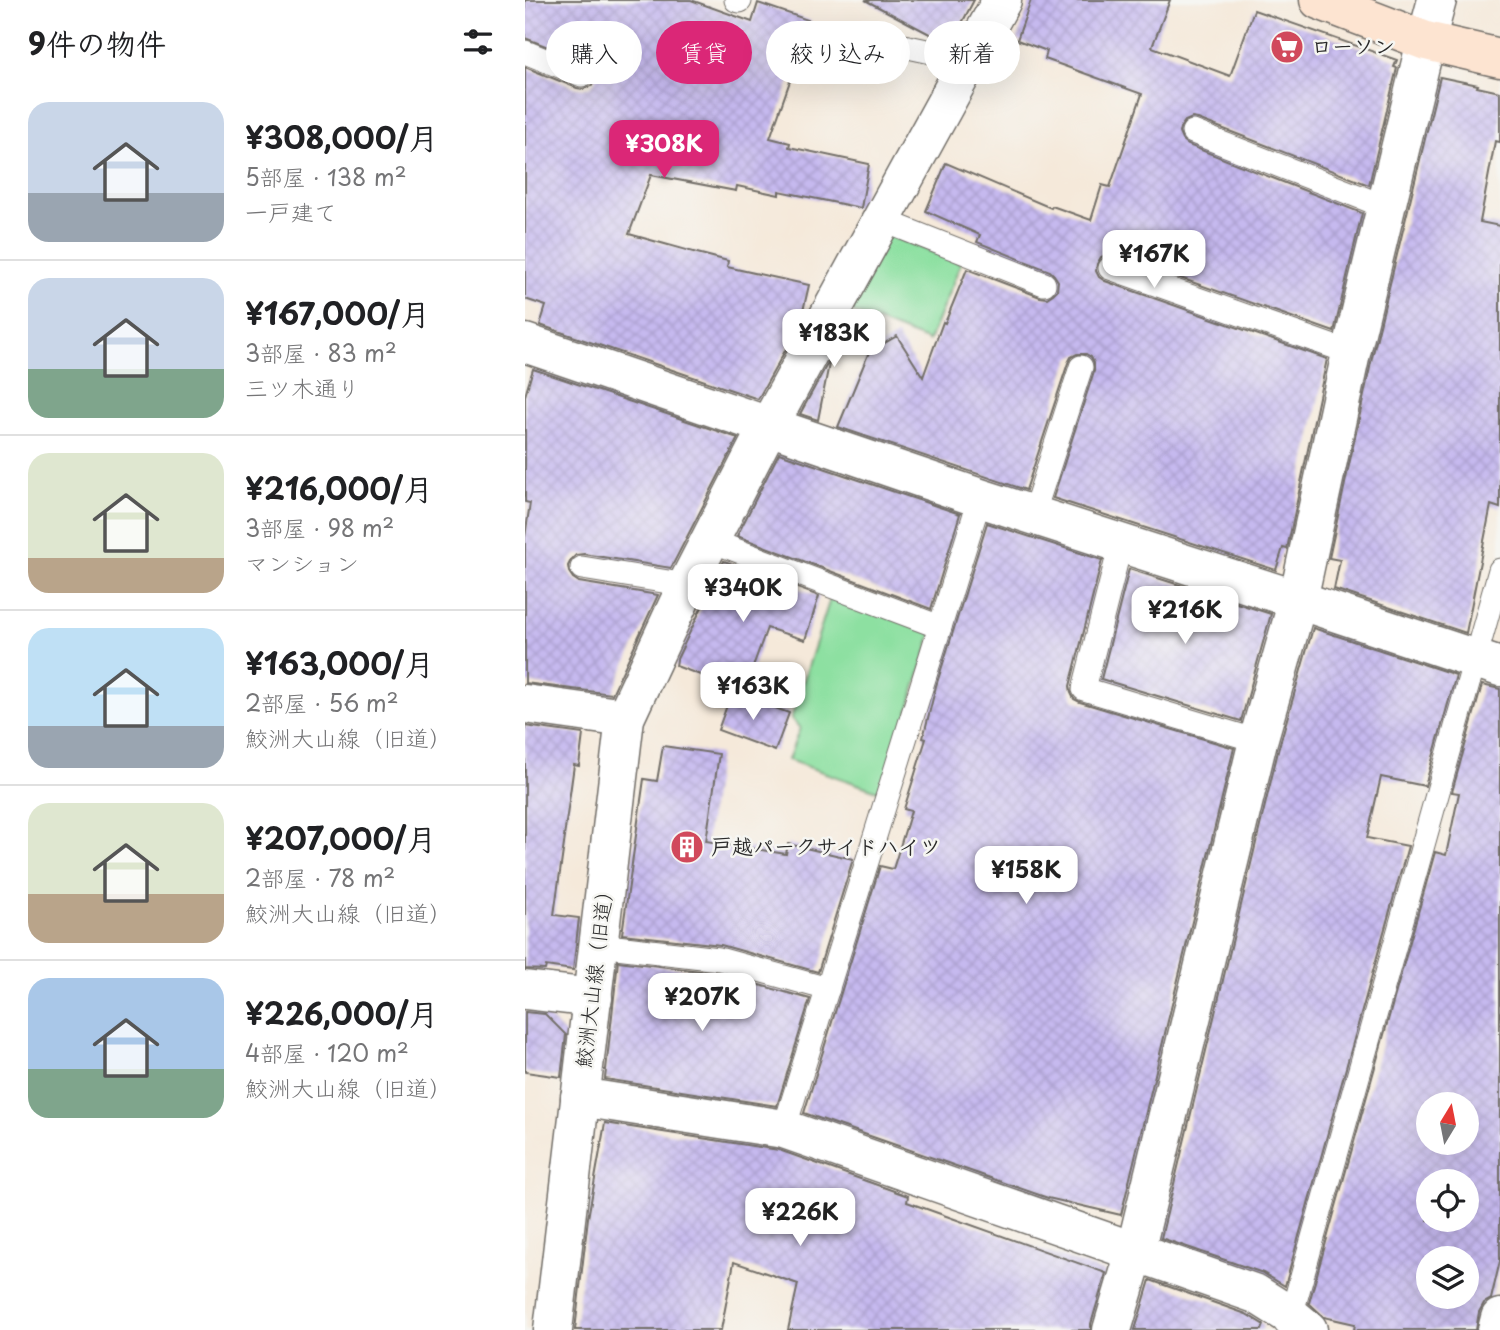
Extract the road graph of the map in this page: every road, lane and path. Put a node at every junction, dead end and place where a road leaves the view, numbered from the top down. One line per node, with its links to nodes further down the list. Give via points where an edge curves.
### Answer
1 (1002, 0): 4 (street, 鮫洲大山線（旧道）)
2 (1319, 0): 5 (street)
3 (1437, 0): 5 (street)
4 (990, 21)
5 (1426, 41): 7 (street); 11 (street)
6 (525, 52): 8 (lane)
7 (1500, 58)
8 (546, 60)
9 (956, 84): 12 (street, 鮫洲大山線（旧道）)
10 (1193, 132): 11 (lane)
11 (1386, 206): 16 (street)
12 (882, 219): 14 (lane); 18 (street, 鮫洲大山線（旧道）)
13 (1110, 268): 16 (lane)
14 (1044, 284)
15 (525, 343): 18 (street)
16 (1351, 353): 26 (street)
17 (1081, 367): 20 (lane)
18 (768, 427): 19 (street); 21 (street, 鮫洲大山線（旧道）)
19 (980, 498): 20 (street); 27 (lane)
20 (1033, 515): 22 (street)
21 (709, 540): 25 (street, 鮫洲大山線（旧道）); 27 (lane)
22 (1121, 543): 26 (street); 31 (lane, via 1084,689)
23 (582, 568): 25 (lane)
24 (1500, 570): 28 (lane)
25 (687, 585): 30 (street, 鮫洲大山線（旧道）)
26 (1298, 600): 28 (street); 31 (street)
27 (940, 627): 33 (lane)
28 (1488, 663): 41 (lane)
29 (525, 705): 30 (street)
30 (625, 718): 32 (street, 鮫洲大山線（旧道）)
31 (1258, 741): 38 (street)
32 (599, 945): 33 (lane, via 719,959); 35 (street, 鮫洲大山線（旧道）)
33 (828, 989): 37 (lane)
34 (525, 990): 35 (street)
35 (593, 998): 36 (street, 鮫洲大山線（旧道）)
36 (580, 1097): 37 (street); 39 (street, 鮫洲大山線（旧道）)
37 (784, 1129): 38 (street)
38 (1135, 1252): 41 (street, via 1256,1294); 43 (street)
39 (541, 1281): 42 (street, 鮫洲大山線（旧道）)
40 (1500, 1318): 44 (street)
41 (1294, 1325)
42 (553, 1330)
43 (1112, 1330)
44 (1497, 1330)

